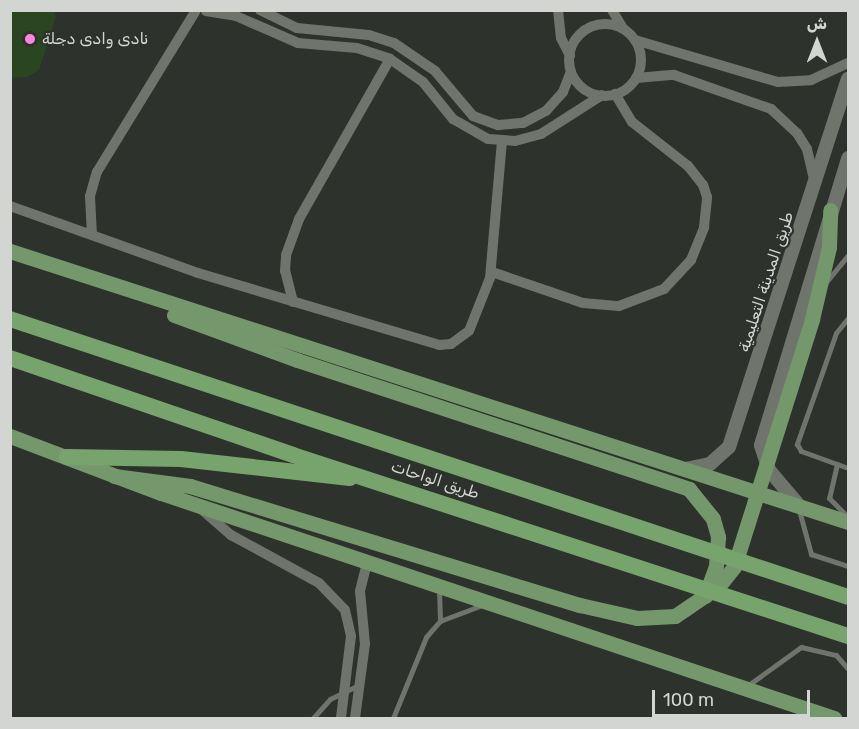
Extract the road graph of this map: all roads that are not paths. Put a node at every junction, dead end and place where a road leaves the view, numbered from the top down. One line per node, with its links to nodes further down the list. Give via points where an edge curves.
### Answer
1 (260, 10): 5 (street)
2 (558, 10): 9 (street, via 561,38)
3 (612, 10): 6 (street)
4 (200, 11): 7 (street, via 236,16); 24 (street, via 97,172 90,196)
5 (288, 26): 7 (street); 17 (street, via 369,35 394,43 435,71)
6 (623, 28): 8 (street); 9 (street, via 608,24 592,26 575,41)
7 (281, 37): 10 (street, via 309,45 357,48)
8 (635, 40): 11 (street, via 778,82 811,80); 13 (street, via 641,62)
9 (570, 56): 12 (street)
10 (390, 59): 18 (street, via 423,82); 31 (street, via 298,219 285,270)
11 (849, 63)
12 (571, 71): 16 (street, via 580,85); 17 (street, via 556,103 526,122 498,125)
13 (636, 78): 15 (street); 21 (street, via 674,75 771,109 798,133 807,149)
14 (849, 79): 21 (street, طريق المدينة التعليمية)
15 (615, 94): 16 (street); 27 (street, via 632,122 688,166 703,185 707,197 704,226 691,260 664,289 619,306 583,303)
16 (602, 95): 19 (street, via 541,134)
17 (463, 108): 18 (street)
18 (453, 119): 19 (street, via 475,134)
19 (502, 142): 27 (street)
20 (849, 158): 23 (street)
21 (814, 184): 28 (street, طريق المدينة التعليمية)
22 (10, 206): 24 (street)
23 (830, 210): 29 (main road, via 831,238)
24 (92, 235): 31 (street)
25 (10, 251): 30 (main road)
26 (849, 255): 29 (lane)
27 (492, 272): 31 (street, via 469,331 451,344 426,344)
28 (786, 277): 29 (street); 41 (street, طريق المدينة التعليمية, via 729,447 710,464)
29 (812, 290): 44 (street, via 761,445 769,470); 51 (main road, via 812,319 734,567)
30 (153, 300): 41 (main road); 51 (main road, via 204,328 689,489 713,519 718,537 716,566)
31 (293, 302)
32 (10, 306): 35 (highway)
33 (849, 318): 39 (lane, via 836,333 797,444 801,452)
34 (10, 319): 35 (highway, طريق الواحات)
35 (50, 333): 52 (highway, طريق الواحات)
36 (10, 358): 43 (highway, طريق الواحات, via 293,455)
37 (10, 436): 38 (main road)
38 (67, 457): 42 (main road); 43 (highway, via 181,459 317,476)
39 (837, 464): 40 (lane); 46 (lane, via 829,498)
40 (849, 468)
41 (685, 469): 44 (main road)
42 (114, 476): 45 (main road); 51 (main road, via 167,480 637,618 675,616)
43 (370, 477): 55 (highway, طريق الواحات)
44 (797, 503): 47 (main road); 49 (lane, via 810,552)
45 (195, 505): 48 (main road); 59 (street, via 231,535 319,583 339,602 349,620 351,636)
46 (849, 517)
47 (849, 522)
48 (368, 562): 50 (main road); 57 (street, via 360,591 365,644)
49 (849, 566)
50 (439, 588): 53 (main road); 54 (lane)
51 (705, 596)
52 (849, 597)
53 (487, 603): 54 (lane); 58 (main road)
54 (440, 621): 63 (lane, via 418,651)
55 (849, 636)
56 (849, 669): 58 (lane, via 836,655 801,647)
57 (361, 685): 59 (lane); 62 (street)
58 (743, 689): 64 (main road)
59 (344, 690): 60 (lane); 61 (street)
60 (313, 718)
61 (341, 718)
62 (355, 718)
63 (393, 718)
64 (834, 718)

